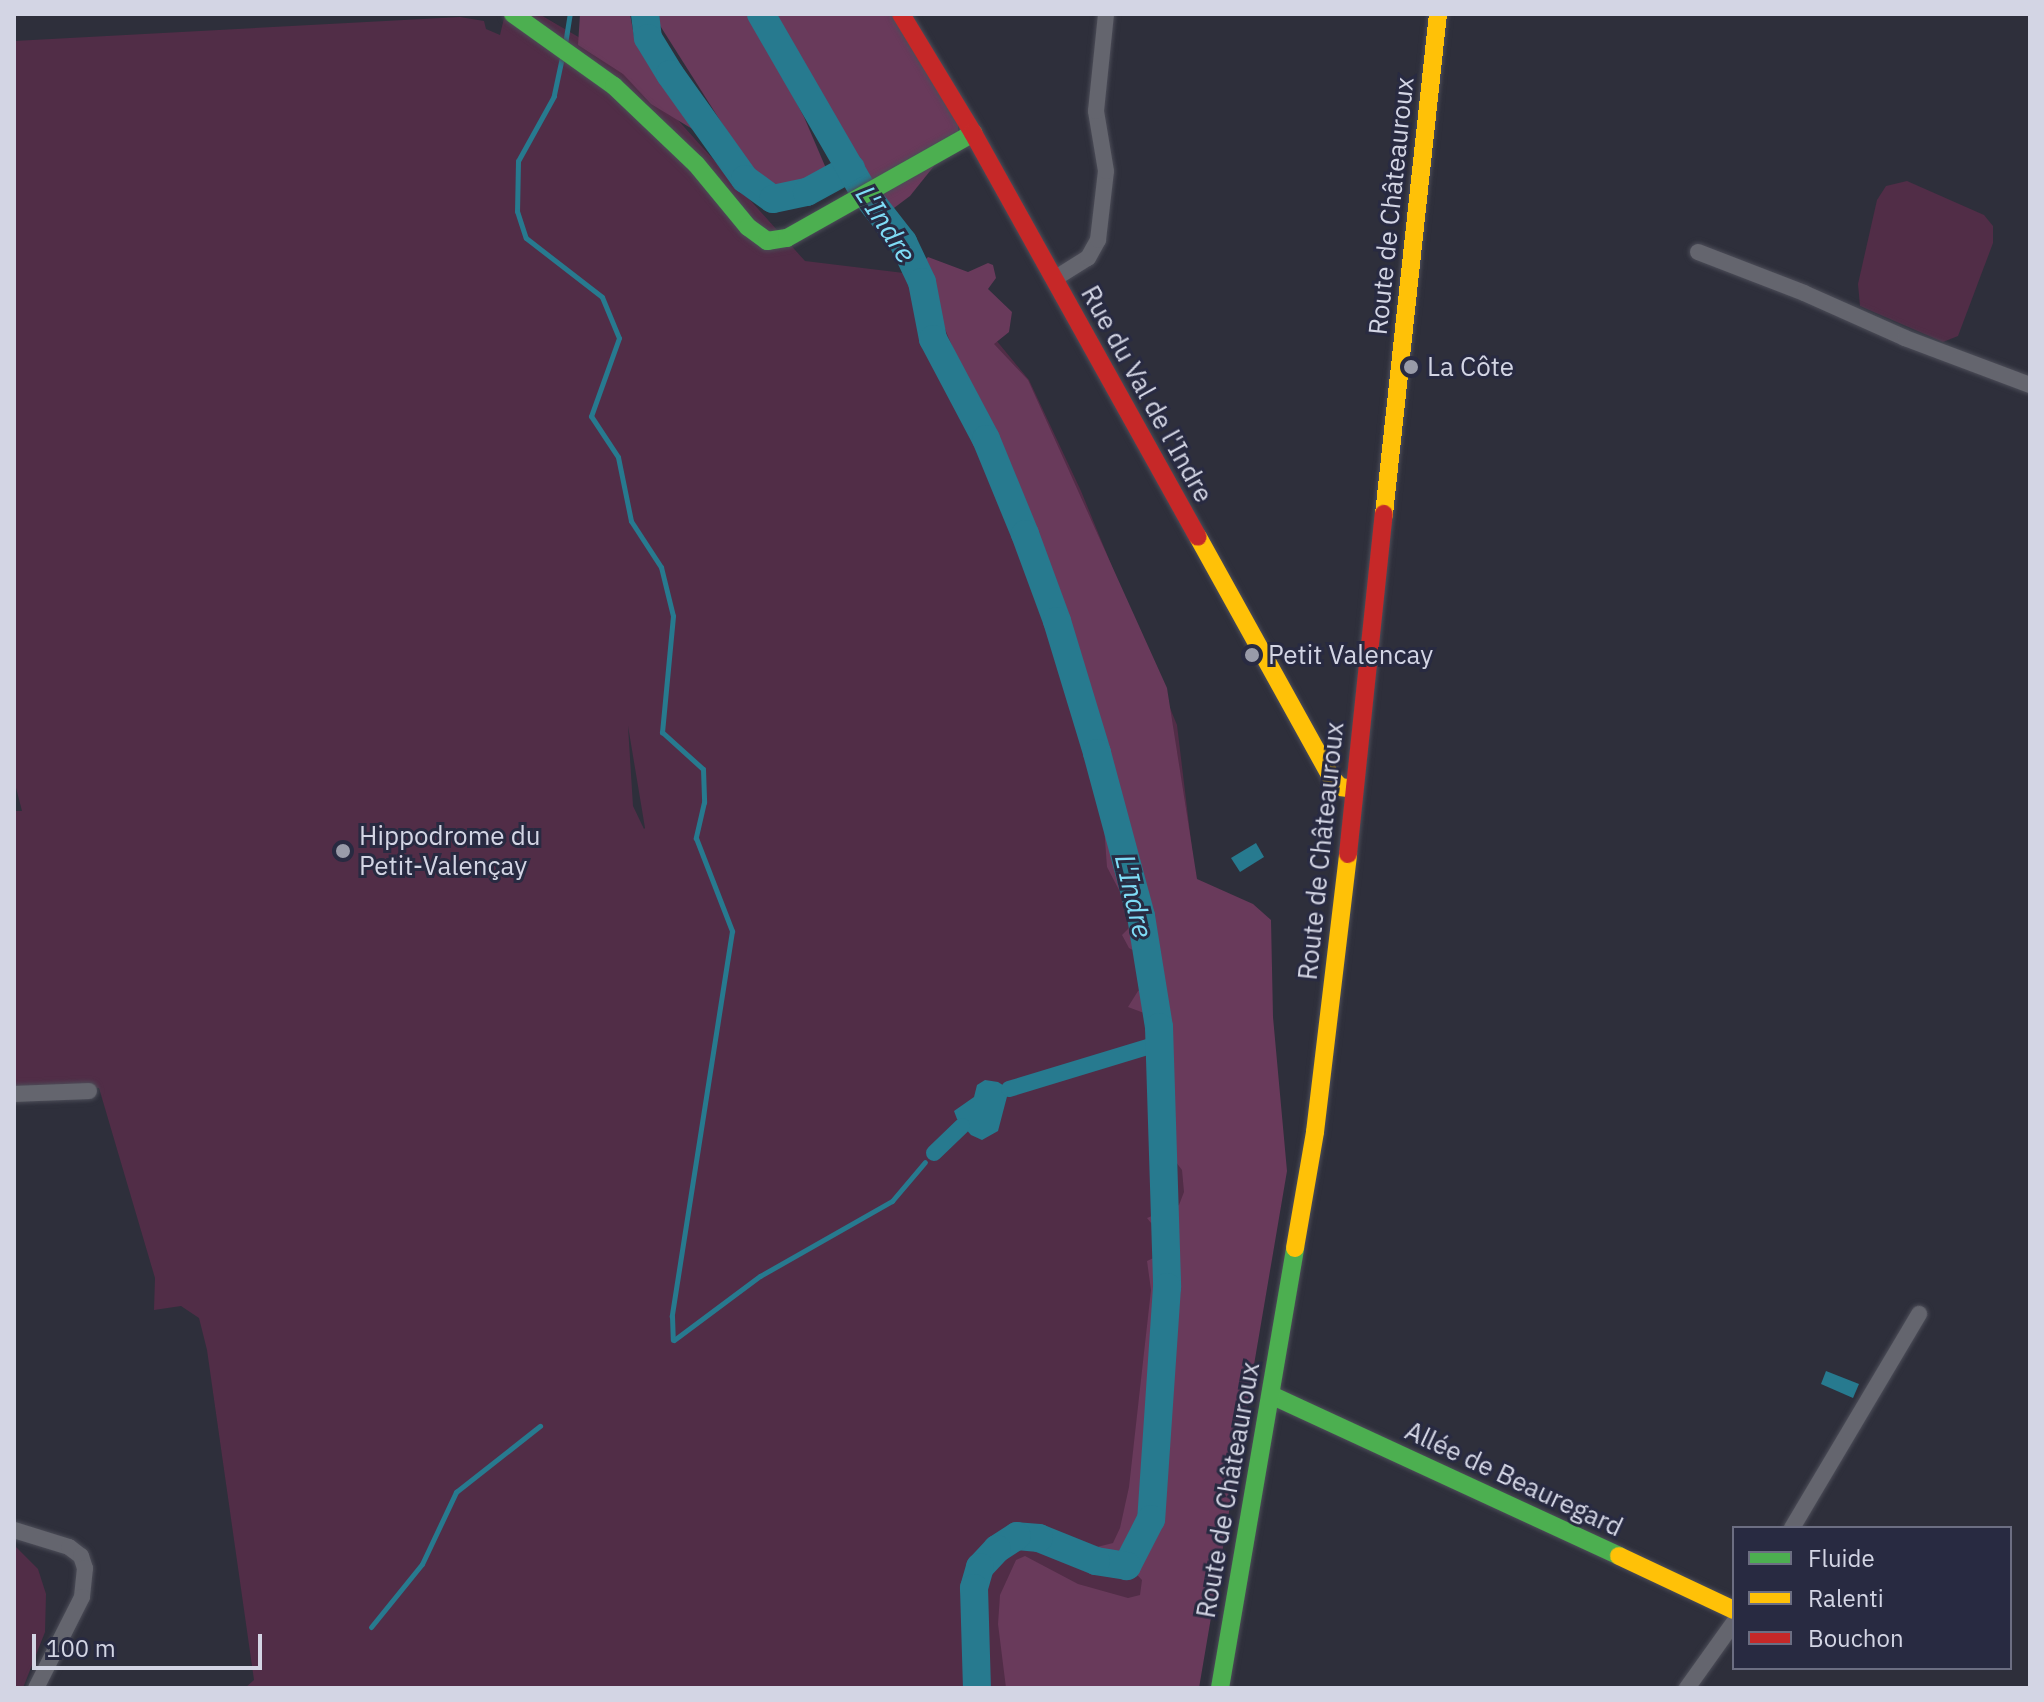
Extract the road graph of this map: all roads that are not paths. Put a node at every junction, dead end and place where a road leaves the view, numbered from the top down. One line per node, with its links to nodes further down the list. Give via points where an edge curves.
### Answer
1 (513, 14): 5 (street, via 614,86 767,241 787,238)
2 (901, 14): 5 (street, Rue du Val de l'Indre)
3 (1106, 14): 7 (street, via 1096,111 1106,171 1098,240 1088,258)
4 (1438, 14): 9 (street, Route de Châteauroux)
5 (973, 133): 7 (street, Rue du Val de l'Indre)
6 (1698, 252): 8 (street)
7 (1054, 279): 9 (street, Rue du Val de l'Indre, via 1331,777 1340,787)
8 (2030, 385)
9 (1354, 789): 13 (street, Route de Châteauroux, via 1315,1132)
10 (89, 1091): 11 (street)
11 (14, 1094)
12 (1919, 1314): 14 (street)
13 (1271, 1395): 16 (street, Allée de Beauregard); 19 (street, Route de Châteauroux)
14 (1793, 1526)
15 (14, 1530): 18 (street, via 69,1547 81,1556 85,1568 82,1597)
16 (1732, 1609)
17 (1732, 1625): 20 (street)
18 (36, 1688)
19 (1220, 1688)
20 (1687, 1688)

